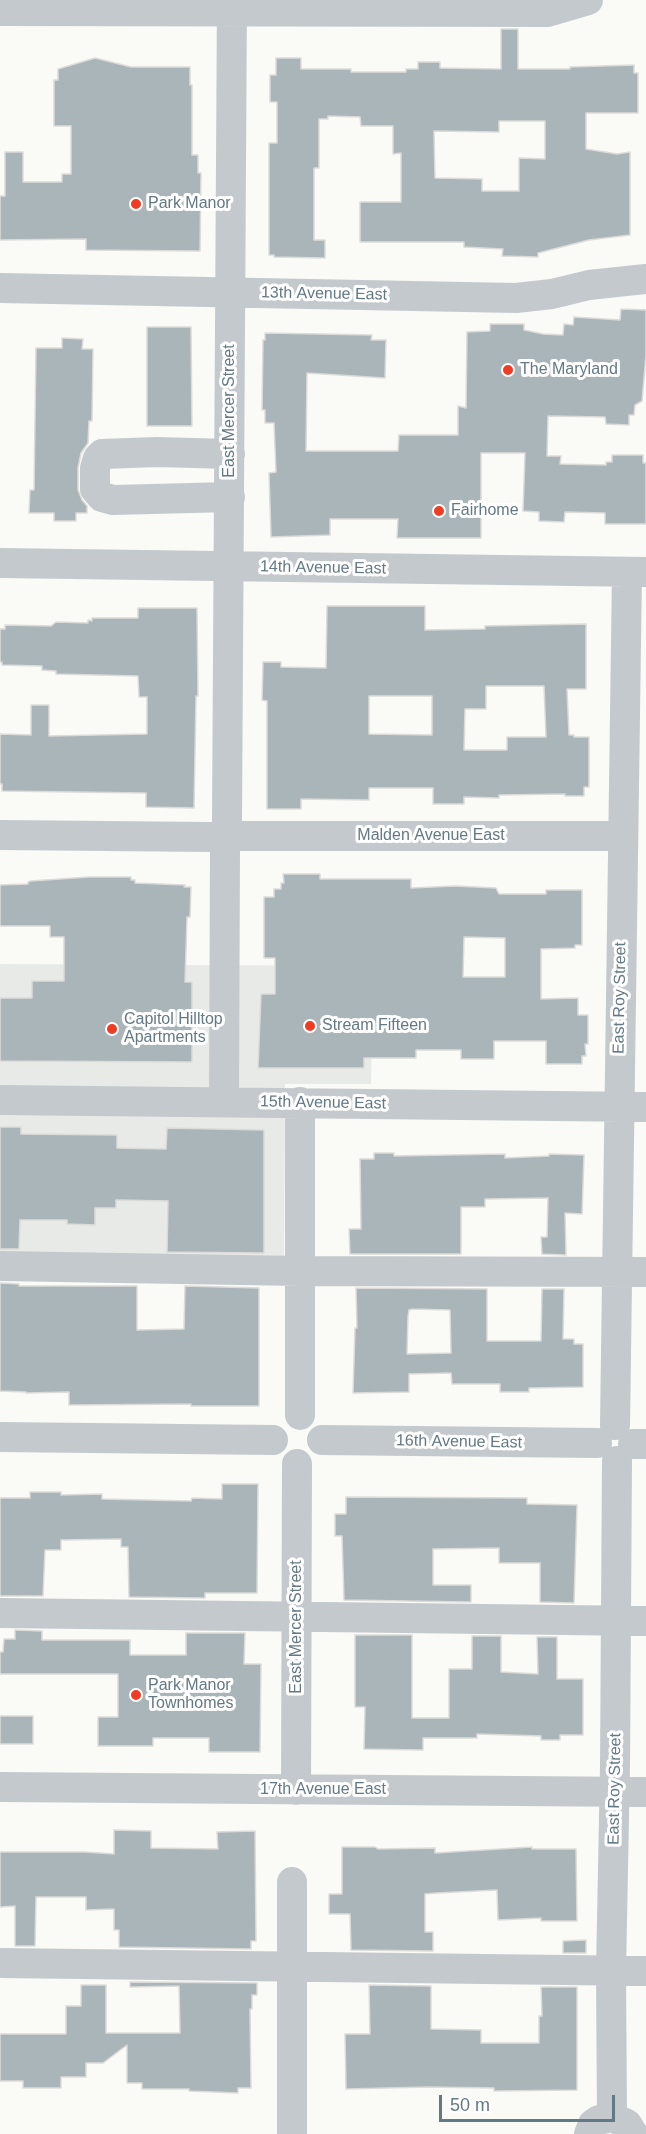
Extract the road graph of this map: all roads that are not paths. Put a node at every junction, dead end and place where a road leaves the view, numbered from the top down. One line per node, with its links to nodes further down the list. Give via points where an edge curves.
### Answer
1 (588, 0): 2 (street, via 547,12)
2 (232, 6): 3 (street); 6 (street, East Mercer Street)
3 (0, 11)
4 (646, 279): 6 (street, 13th Avenue East, via 516,298)
5 (0, 288): 6 (street, 13th Avenue East)
6 (231, 291): 7 (street, East Mercer Street)
7 (230, 454): 8 (street, East Mercer Street); 8 (street, via 102,454 95,468 95,489 102,497 113,500)
8 (230, 498): 10 (street, East Mercer Street)
9 (0, 563): 10 (street, 14th Avenue East)
10 (229, 567): 11 (street, 14th Avenue East); 13 (street, East Mercer Street)
11 (637, 572): 14 (street, East Roy Street)
12 (0, 835): 13 (street, Malden Avenue East)
13 (226, 836): 14 (street, Malden Avenue East); 17 (street, East Mercer Street)
14 (622, 836): 15 (street, East Roy Street)
15 (633, 953): 19 (street, East Roy Street)
16 (0, 1100): 17 (street, 15th Avenue East)
17 (224, 1101): 18 (street, 15th Avenue East)
18 (300, 1102): 19 (street, 15th Avenue East); 21 (street)
19 (633, 1106): 22 (street, East Roy Street)
20 (0, 1266): 21 (street)
21 (300, 1271): 22 (street); 23 (street)
22 (632, 1271): 27 (street, East Roy Street)
23 (300, 1415): 25 (street, via 280,1422); 26 (street, via 315,1422)
24 (0, 1437): 25 (street)
25 (273, 1440): 28 (street, via 280,1457)
26 (322, 1440): 27 (street, 16th Avenue East); 28 (street, via 311,1460)
27 (622, 1444): 31 (street, East Roy Street)
28 (297, 1464): 30 (street, East Mercer Street)
29 (0, 1613): 30 (street)
30 (297, 1615): 31 (street); 34 (street, East Mercer Street)
31 (617, 1621): 32 (street); 35 (street, East Roy Street)
32 (646, 1621)
33 (0, 1787): 34 (street, 17th Avenue East)
34 (296, 1790): 35 (street, 17th Avenue East)
35 (615, 1792): 36 (street, 17th Avenue East); 40 (street, East Roy Street)
36 (646, 1792)
37 (292, 1882): 39 (street)
38 (0, 1963): 39 (street)
39 (292, 1965): 40 (street); 43 (street)
40 (611, 1971): 41 (street); 42 (street, East Roy Street)
41 (646, 1971)
42 (611, 2128)
43 (292, 2134)

